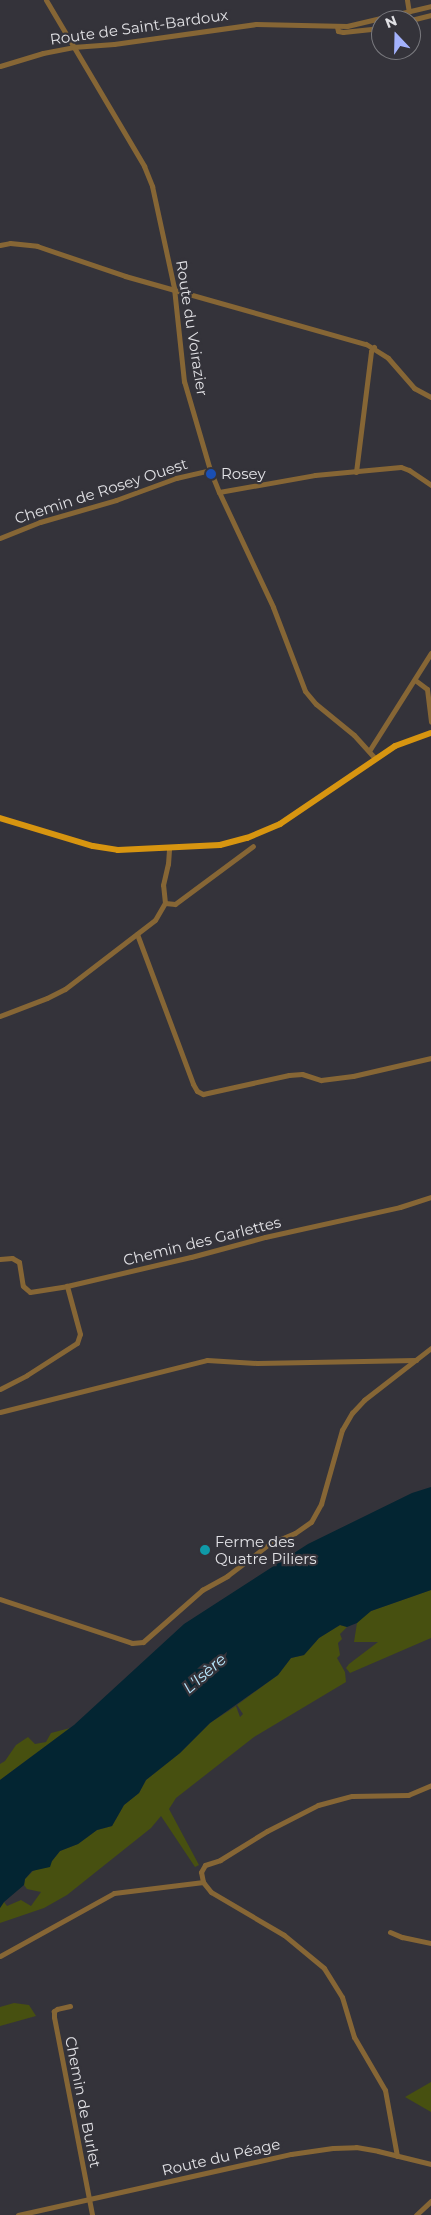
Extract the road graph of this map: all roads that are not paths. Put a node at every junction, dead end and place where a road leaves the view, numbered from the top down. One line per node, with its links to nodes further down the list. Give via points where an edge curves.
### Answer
1 (46, 0): 7 (street, Route du Voirazier)
2 (431, 6): 3 (street, Route de Saint-Bardoux)
3 (416, 10)
4 (371, 22): 5 (street, Route de Saint-Bardoux)
5 (337, 26): 6 (street, via 338,31 343,32); 7 (street, Route de Saint-Bardoux, via 256,24)
6 (371, 29)
7 (73, 47): 8 (street, Route de Saint-Bardoux); 10 (street, Route du Voirazier, via 144,166 152,186)
8 (0, 66)
9 (0, 245): 10 (street, via 37,246 125,276)
10 (174, 288): 11 (street); 13 (street, Route du Voirazier, via 184,381)
11 (374, 347): 12 (street, via 414,388); 14 (street)
12 (431, 397)
13 (210, 470): 16 (street, Route du Voirazier); 17 (street, Chemin de Rosey Ouest, via 40,522)
14 (356, 472): 15 (street, via 401,467); 16 (street, via 314,475)
15 (431, 485)
16 (219, 492): 22 (street, Route du Voirazier, via 273,608 305,691)
17 (0, 538)
18 (431, 653): 19 (street)
19 (415, 680): 20 (street, via 427,689); 22 (street)
20 (431, 722)
21 (431, 733): 23 (main road, via 406,741)
22 (369, 751): 23 (street, Route du Voirazier)
23 (375, 758): 26 (main road, via 297,813 265,831 220,845)
24 (0, 818): 26 (main road, via 103,848)
25 (253, 846): 27 (street, via 175,904)
26 (169, 849): 27 (street, via 163,885)
27 (164, 904): 28 (street, via 156,920)
28 (137, 934): 29 (street, via 65,989); 30 (street, via 192,1084 203,1094 289,1075 302,1074 321,1080 353,1076)
29 (0, 1016)
30 (431, 1058)
31 (431, 1197): 33 (street, Chemin des Garlettes)
32 (0, 1259): 33 (street, Chemin des Garlettes, via 12,1258 19,1262 23,1286 30,1292)
33 (67, 1286): 36 (street, via 80,1334 77,1343)
34 (431, 1348): 35 (street)
35 (416, 1360): 37 (street, via 257,1363 207,1360); 38 (street, via 352,1413 342,1430 321,1504 311,1522 263,1548 227,1576 202,1590 142,1642 123,1640)
36 (0, 1389)
37 (0, 1412)
38 (0, 1598)
39 (431, 1785): 40 (street, via 408,1795 352,1796 318,1805 205,1866 201,1872)
40 (203, 1882): 43 (street, via 114,1893); 45 (street, via 211,1892 284,1935 324,1968 342,1998 354,2038 385,2090)
41 (390, 1932): 42 (street)
42 (431, 1943)
43 (0, 1956)
44 (70, 2006): 47 (street, Chemin de Burlet, via 54,2011 54,2017)
45 (397, 2156): 46 (street, Route du Péage); 47 (street, Route du Péage, via 356,2147 333,2148 291,2154)
46 (431, 2164)
47 (89, 2199): 49 (street, Route du Péage); 50 (street, Chemin de Burlet)
48 (431, 2201): 51 (street)
49 (18, 2215)
50 (92, 2215)
51 (416, 2215)

